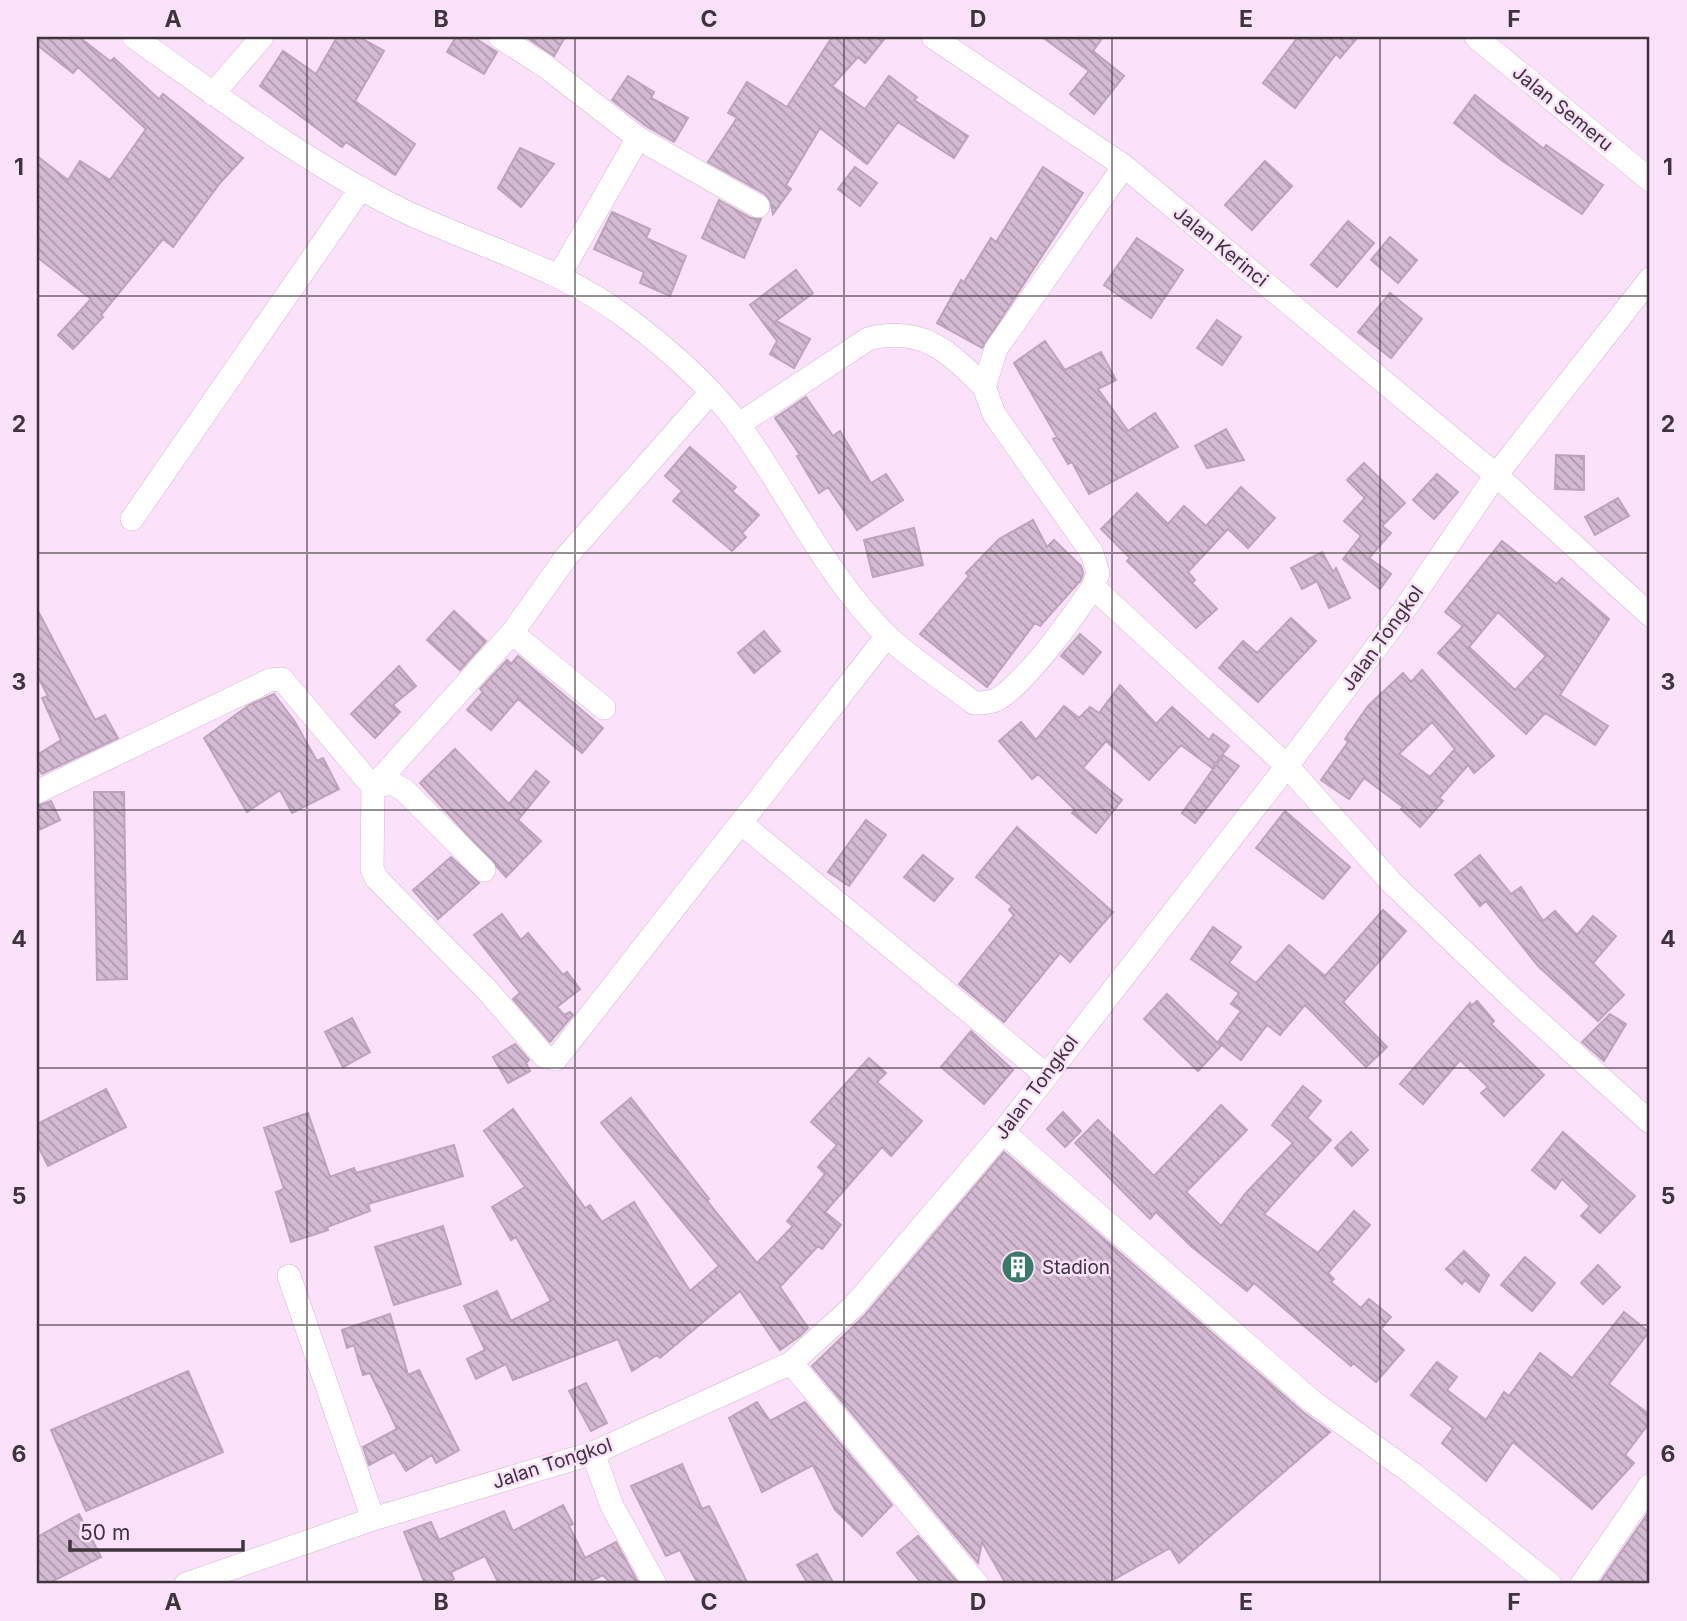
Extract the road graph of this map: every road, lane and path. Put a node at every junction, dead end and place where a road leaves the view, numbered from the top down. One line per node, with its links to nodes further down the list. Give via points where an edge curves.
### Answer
1 (134, 37): 6 (street)
2 (261, 37): 6 (street)
3 (500, 37): 7 (street)
4 (933, 37): 8 (street, Jalan Kerinci)
5 (1476, 37): 9 (street, Jalan Semeru)
6 (214, 94): 10 (street)
7 (638, 138): 11 (street); 12 (street)
8 (1124, 166): 14 (street, via 996,349); 17 (street, Jalan Kerinci)
9 (1650, 180)
10 (360, 188): 12 (street); 18 (street)
11 (758, 206)
12 (558, 276): 15 (street, via 627,318)
13 (1650, 279): 17 (street, Jalan Tongkol)
14 (984, 387): 16 (street, via 958,360 927,341 890,333 868,339); 19 (street, via 994,414 1091,553 1098,573)
15 (711, 392): 16 (street); 21 (street, via 567,556)
16 (738, 425): 22 (street, via 833,567)
17 (1496, 475): 20 (street, Jalan Kerinci); 24 (street, Jalan Tongkol, via 1402,613)
18 (132, 519)
19 (1093, 587): 22 (street, via 1019,680 988,703 974,703); 24 (street)
20 (1650, 615)
21 (512, 633): 23 (street); 25 (street)
22 (887, 636): 27 (street)
23 (604, 708)
24 (1287, 766): 29 (street, Jalan Tongkol); 30 (street, via 1391,882)
25 (373, 787): 26 (street, via 288,684 276,678); 27 (street, via 372,869 377,879 551,1060 560,1057); 28 (street, via 392,783 404,790)
26 (37, 792)
27 (741, 824): 29 (street)
28 (484, 870)
29 (1045, 1074): 31 (street, Jalan Tongkol)
30 (1650, 1122)
31 (1003, 1132): 33 (street, Jalan Tongkol, via 854,1306); 40 (street, via 1313,1402 1413,1474)
32 (289, 1276): 36 (street)
33 (791, 1363): 34 (street, Jalan Tongkol); 39 (street)
34 (593, 1453): 36 (street, Jalan Tongkol); 38 (street, via 612,1506)
35 (1650, 1485): 41 (street)
36 (373, 1519): 37 (street, Jalan Tongkol)
37 (186, 1584)
38 (654, 1584)
39 (977, 1584)
40 (1550, 1584)
41 (1582, 1584)

